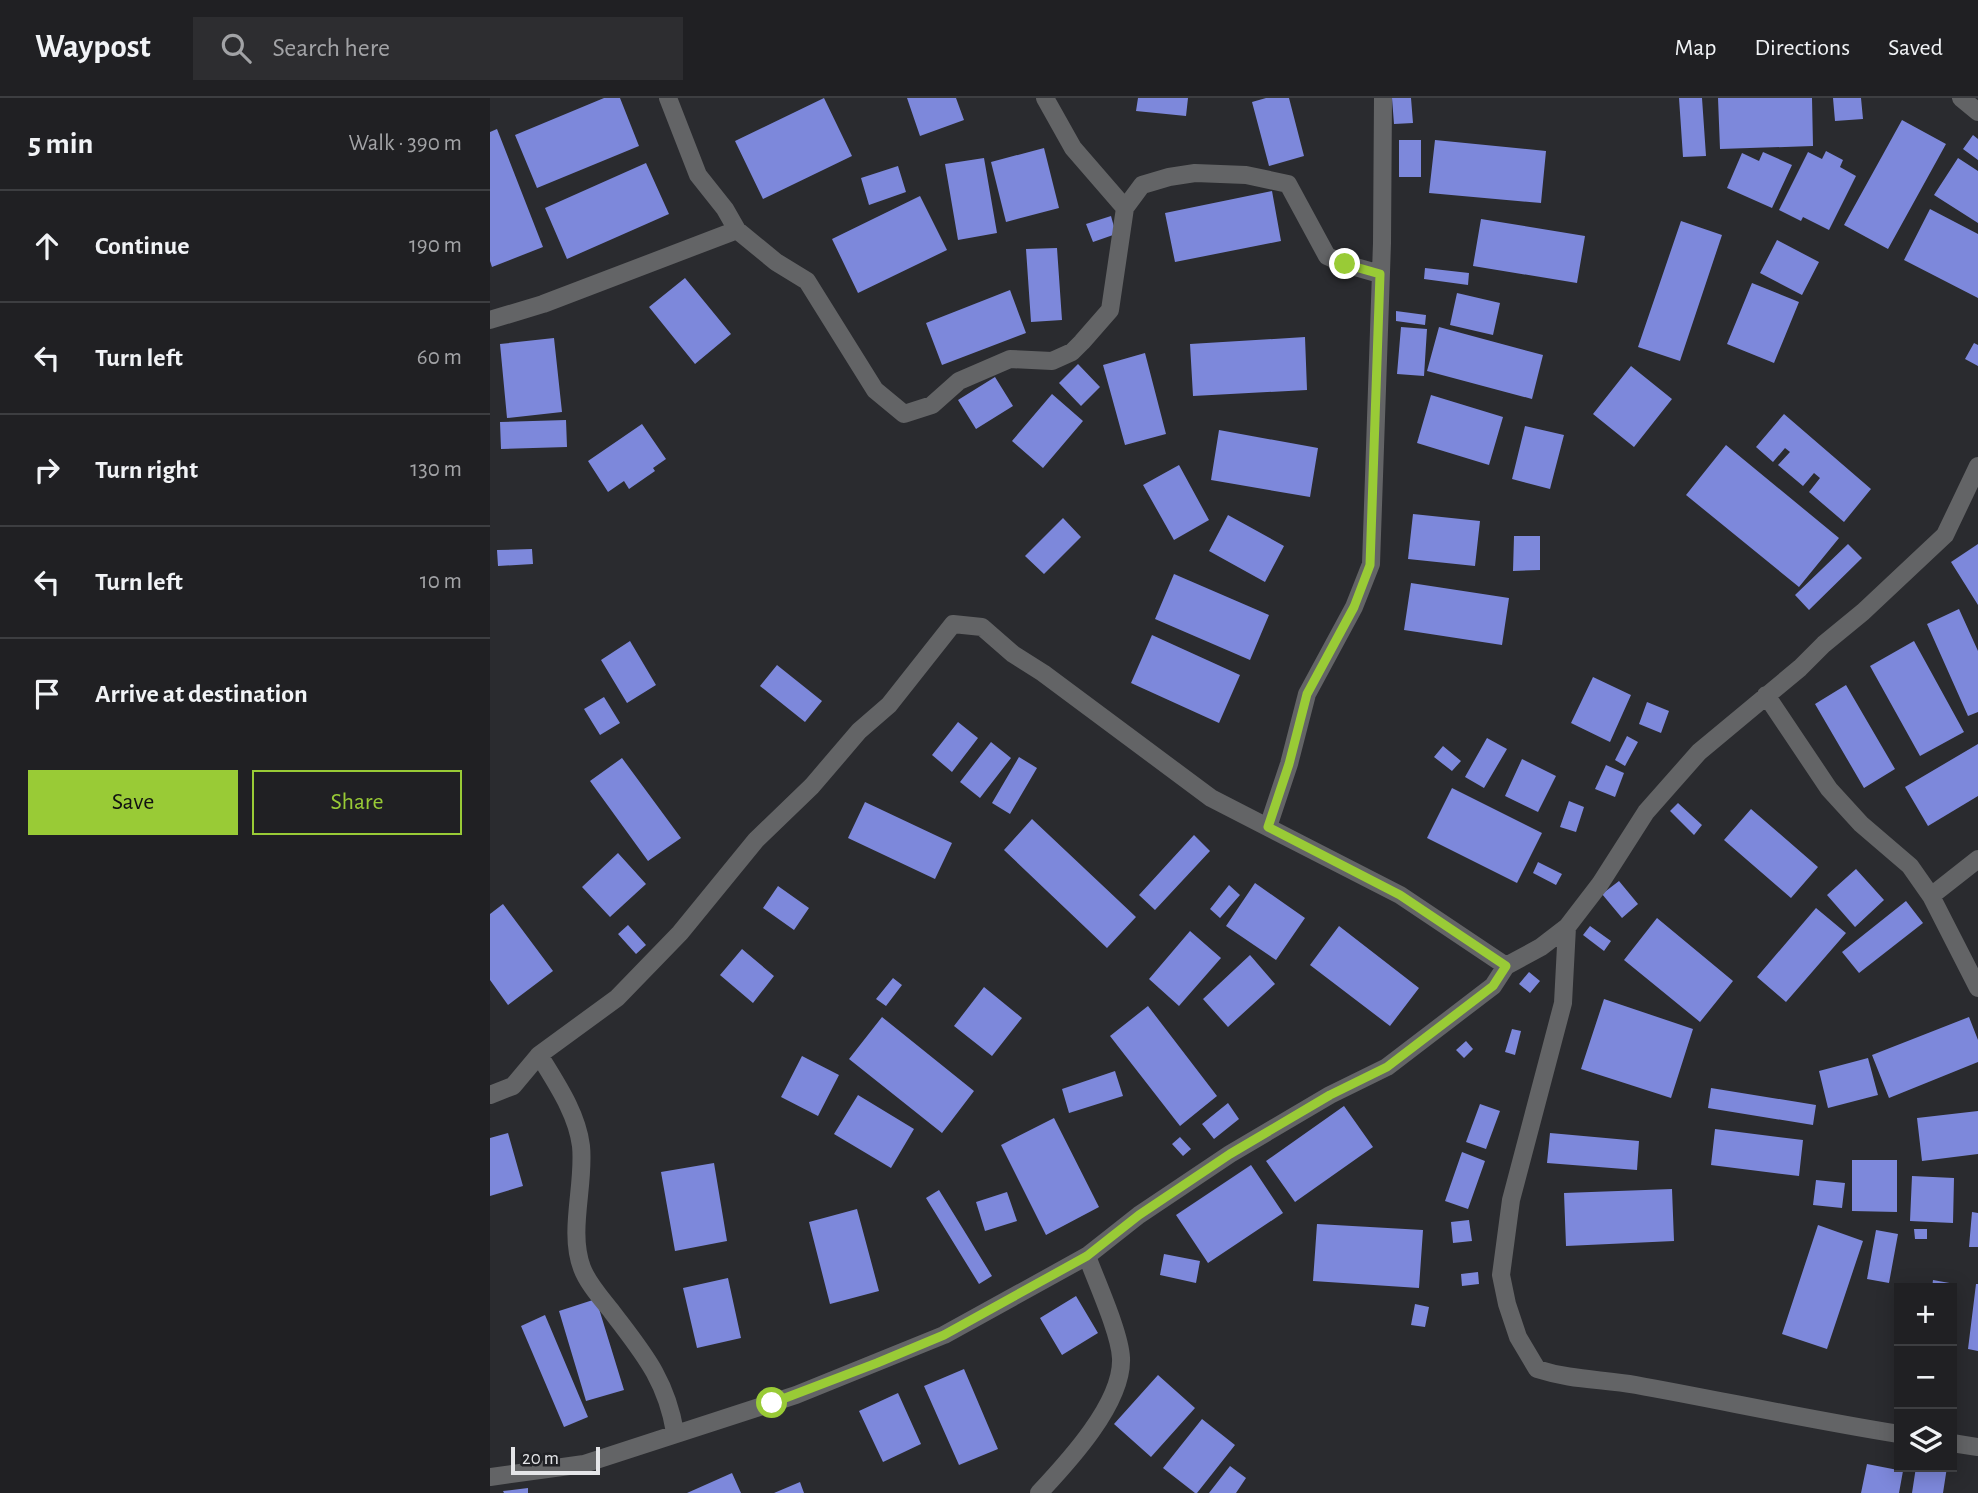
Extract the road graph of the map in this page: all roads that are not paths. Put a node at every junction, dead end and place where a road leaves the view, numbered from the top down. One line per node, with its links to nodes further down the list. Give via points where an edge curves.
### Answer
1 (668, 98): 7 (street, via 698,176)
2 (1045, 98): 6 (street, via 1073,148)
3 (1383, 98): 8 (street)
4 (1961, 98): 5 (street)
5 (1978, 112)
6 (1125, 208): 7 (street, via 1110,310 1072,352 1052,361 1010,359 959,381 932,405 904,415 875,390 807,281); 8 (street, via 1142,186 1195,173 1246,175 1288,184 1327,256)
7 (737, 230): 9 (street)
8 (1380, 274): 12 (street, via 1370,565 1354,607 1307,694)
9 (490, 320)
10 (1978, 466): 11 (street, via 1945,535)
11 (1766, 695): 14 (street, via 1829,789 1910,866); 15 (street, via 1699,752 1646,812)
12 (1268, 827): 16 (street, via 1400,895); 18 (street, via 1211,798 982,627 953,624 889,705 756,840 680,933 617,998)
13 (1978, 859): 14 (street)
14 (1931, 896): 17 (street)
15 (1567, 928): 16 (street); 22 (street, via 1563,1003 1511,1200 1501,1275 1518,1337 1537,1368 1564,1377 1634,1385)
16 (1506, 966): 20 (street, via 1493,986 1387,1067 1230,1154)
17 (1978, 988)
18 (539, 1055): 19 (street, via 513,1086); 21 (street, via 574,1118 581,1146 577,1232 582,1268 659,1378)
19 (490, 1095)
20 (1087, 1256): 21 (street, via 944,1335 796,1395); 26 (street, via 1116,1335 1121,1359 1115,1389 1103,1415)
21 (675, 1432): 25 (street, via 584,1464)
22 (1894, 1433)
23 (1957, 1444): 24 (street)
24 (1978, 1447)
25 (490, 1478)
26 (1039, 1493)

